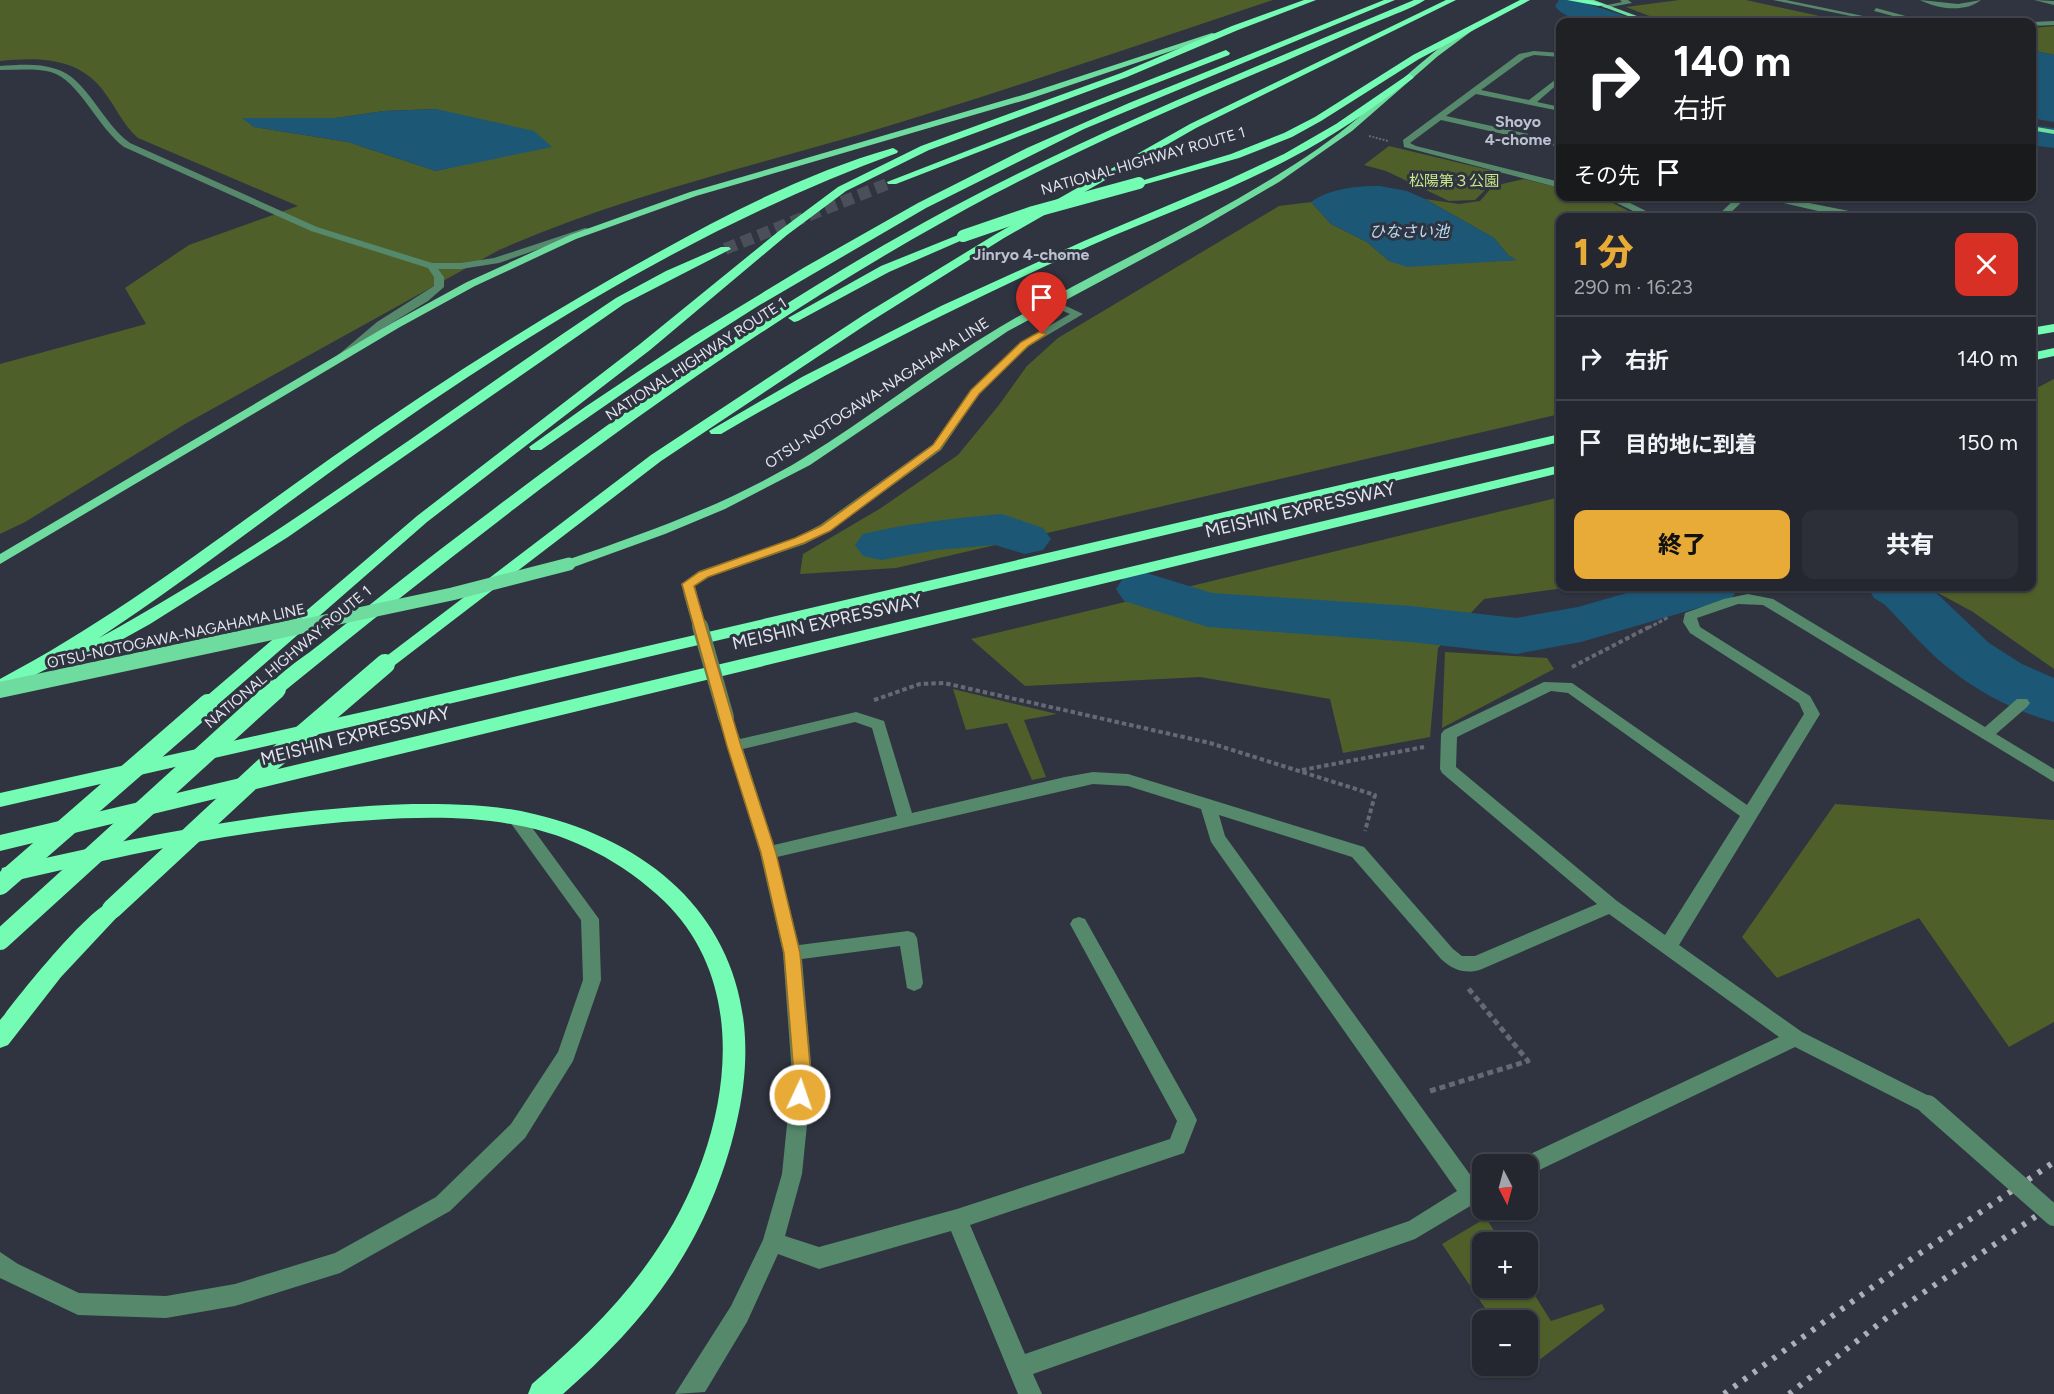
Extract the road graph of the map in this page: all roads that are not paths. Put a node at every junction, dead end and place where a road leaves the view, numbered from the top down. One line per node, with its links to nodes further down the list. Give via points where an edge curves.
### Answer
1 (1312, 0): 24 (highway, NATIONAL HIGHWAY ROUTE 1)
2 (1370, 0): 25 (highway)
3 (1391, 0): 61 (highway, via 1195,78 1050,142 932,200 817,264 688,343 529,452)
4 (1421, 0): 60 (highway, via 1105,134 843,273 645,404 546,475)
5 (1452, 0): 58 (highway, via 1193,126 1000,236 859,323 665,452)
6 (1526, 0): 18 (highway, NATIONAL HIGHWAY ROUTE 1)
7 (1571, 0): 16 (highway)
8 (1588, 0): 16 (main road)
9 (1623, 0): 16 (street, via 1629,3)
10 (1776, 0): 20 (street)
11 (1923, 0): 12 (street, via 1958,7)
12 (1978, 0)
13 (2037, 0): 14 (street)
14 (2046, 1): 15 (street)
15 (2054, 3)
16 (1602, 5): 19 (main road)
17 (1866, 8): 21 (street)
18 (1491, 16): 29 (main road, OTSU-NOTOGAWA-NAGAHAMA LINE, via 1460,35); 60 (highway, NATIONAL HIGHWAY ROUTE 1, bridge, via 1288,135 1235,156 1033,212 963,236 848,288 716,366)
19 (1638, 18)
20 (1868, 18)
21 (1906, 18)
22 (2036, 24): 23 (street)
23 (2054, 24)
24 (1235, 28): 31 (highway, NATIONAL HIGHWAY ROUTE 1); 47 (main road, via 1018,99 693,194)
25 (1256, 42)
26 (1235, 50): 39 (highway)
27 (1556, 55): 32 (street, via 1522,56)
28 (0, 68): 49 (street, via 60,73 76,86 107,131 127,145 314,229)
29 (1409, 77): 50 (main road, OTSU-NOTOGAWA-NAGAHAMA LINE, via 1348,131 1279,179 1197,228); 58 (highway, via 1351,119 1276,162 1088,243 854,354 678,454)
30 (1556, 81): 33 (street)
31 (1081, 91): 61 (highway, NATIONAL HIGHWAY ROUTE 1, via 895,161 824,201 645,347 422,519); 62 (highway, via 829,175 662,253 577,303 342,456 124,614)
32 (1474, 91): 33 (street); 35 (street)
33 (1531, 103): 34 (street)
34 (1556, 109)
35 (1440, 117): 38 (street); 40 (street, via 1407,145)
36 (2036, 129): 37 (main road)
37 (2054, 132)
38 (1556, 143)
39 (892, 182)
40 (1556, 183)
41 (1618, 201): 44 (street)
42 (1738, 201): 45 (street)
43 (1783, 201): 46 (street)
44 (1645, 213)
45 (1725, 213)
46 (1844, 213)
47 (604, 226): 49 (street, via 496,261); 55 (main road, via 471,284)
48 (725, 249): 62 (highway, via 670,274 604,312 180,600 116,637)
49 (431, 266): 55 (street, via 439,277 440,287 386,321)
50 (1051, 302): 62 (main road, OTSU-NOTOGAWA-NAGAHAMA LINE, bridge, via 762,487 648,537 569,564 452,594); 65 (street, bridge, via 1078,314 1025,344 1001,366 975,392 937,447 825,528 800,541 704,574 688,584)
51 (2054, 328): 52 (highway)
52 (2036, 331)
53 (2054, 352): 54 (highway)
54 (2036, 356)
55 (342, 357): 59 (main road)
56 (1556, 439): 67 (highway, MEISHIN EXPRESSWAY)
57 (1556, 470): 72 (highway, MEISHIN EXPRESSWAY)
58 (536, 548): 82 (highway, bridge, via 385,664 266,766 66,955)
59 (0, 560)
60 (386, 600): 78 (highway, NATIONAL HIGHWAY ROUTE 1, bridge, via 276,689)
61 (271, 651): 75 (highway, NATIONAL HIGHWAY ROUTE 1, bridge)
62 (0, 691)
63 (2022, 703): 64 (street)
64 (1986, 734): 66 (street); 69 (street, via 1768,602 1743,597 1690,616 1690,622 1695,630 1805,700 1812,714)
65 (734, 746): 71 (street, via 856,717 879,725); 73 (street)
66 (2054, 776)
67 (0, 800)
68 (1209, 807): 71 (street, via 1128,780 1093,778); 76 (street, via 1358,852 1458,963 1476,964); 85 (street, via 1217,838 1404,1099)
69 (1750, 815): 76 (street, via 1572,688 1549,686 1449,734 1448,769); 79 (street)
70 (516, 818): 74 (highway, via 417,810 303,819 146,843); 90 (street, via 590,919 592,980 566,1055 518,1131 443,1204 340,1263 234,1295 166,1306 78,1304 10,1272); 92 (highway, via 596,842 667,888 685,906 718,960 734,1014 736,1045 735,1080 727,1123 714,1166 676,1244 620,1320)
71 (906, 820): 73 (street)
72 (0, 843)
73 (768, 853): 80 (street)
74 (0, 876)
75 (0, 885)
76 (1611, 906): 79 (street)
77 (1079, 924): 88 (street, via 1187,1120 1177,1146)
78 (0, 940)
79 (1669, 945): 83 (street)
80 (792, 953): 81 (street, via 908,938); 89 (street, via 802,1075 792,1174)
81 (914, 983)
82 (0, 1038)
83 (1795, 1038): 84 (street); 87 (street, bridge, via 1928,1105)
84 (1538, 1161)
85 (1472, 1185)
86 (1472, 1193): 91 (street, via 1414,1229)
87 (2054, 1216)
88 (957, 1219): 89 (street, via 819,1258); 91 (street)
89 (773, 1242): 93 (street, via 739,1314)
90 (0, 1263)
91 (1019, 1368): 94 (street)
92 (542, 1394)
93 (687, 1394)
94 (1030, 1394)

